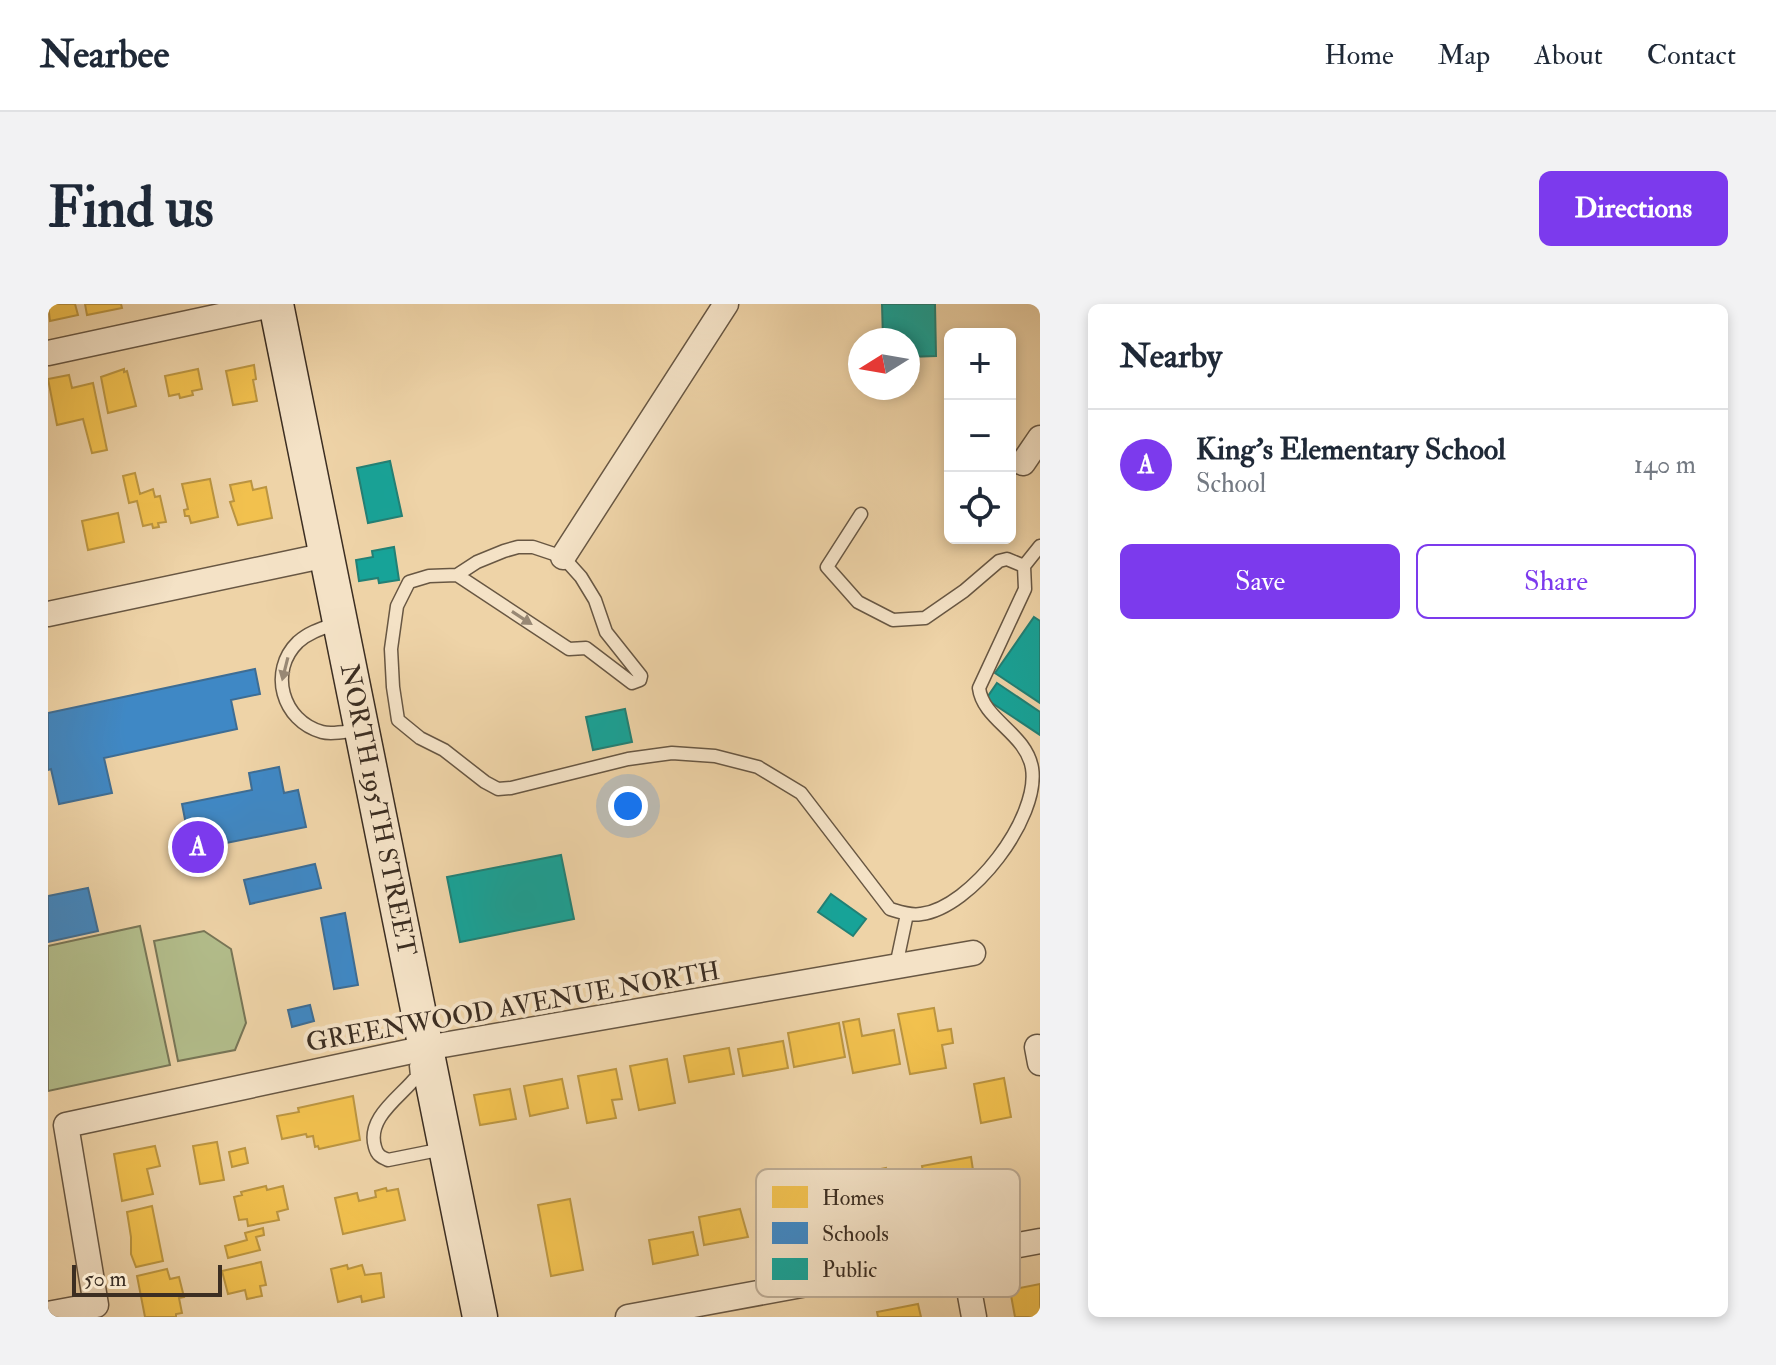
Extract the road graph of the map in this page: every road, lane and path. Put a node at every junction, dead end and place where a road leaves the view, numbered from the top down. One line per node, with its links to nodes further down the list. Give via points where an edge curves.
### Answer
1 (276, 304): 3 (street); 8 (street, NORTH 195TH STREET)
2 (726, 304): 9 (street)
3 (48, 353)
4 (1040, 438): 5 (street)
5 (1023, 463)
6 (861, 514): 10 (lane, via 827,567 858,602 893,620 925,618 999,561)
7 (1040, 546): 10 (lane)
8 (327, 555): 12 (street); 13 (street, NORTH 195TH STREET)
9 (563, 557): 11 (lane, via 518,547); 11 (lane, one-way to 9, via 569,649 586,648 632,683 640,680 640,673 606,632 588,588)
10 (1024, 566): 15 (lane, via 1025,589 979,688 980,700 1020,740 1032,766 1033,794 1017,832 991,867 947,903)
11 (457, 575): 15 (lane, via 409,582 394,616 395,707 398,720 420,738 498,789 672,753 758,767 801,793 890,909)
12 (48, 614)
13 (340, 622): 14 (street, NORTH 195TH STREET); 14 (lane, one-way to 14, via 312,632 292,650 282,689 294,714 319,731)
14 (363, 729): 18 (street, NORTH 195TH STREET)
15 (907, 914): 17 (lane)
16 (973, 953): 17 (street, GREENWOOD AVENUE NORTH)
17 (896, 966): 18 (street, GREENWOOD AVENUE NORTH)
18 (419, 1049): 19 (street, NORTH 195TH STREET); 19 (lane, via 417,1076 374,1128 375,1148 388,1160); 24 (street, GREENWOOD AVENUE NORTH, via 66,1125 96,1305)
19 (446, 1148): 25 (street, NORTH 195TH STREET)
20 (1040, 1241): 21 (street)
21 (1020, 1245)
22 (756, 1294): 26 (street)
23 (970, 1297): 27 (street)
24 (48, 1314)
25 (480, 1317)
26 (628, 1317)
27 (974, 1317)

